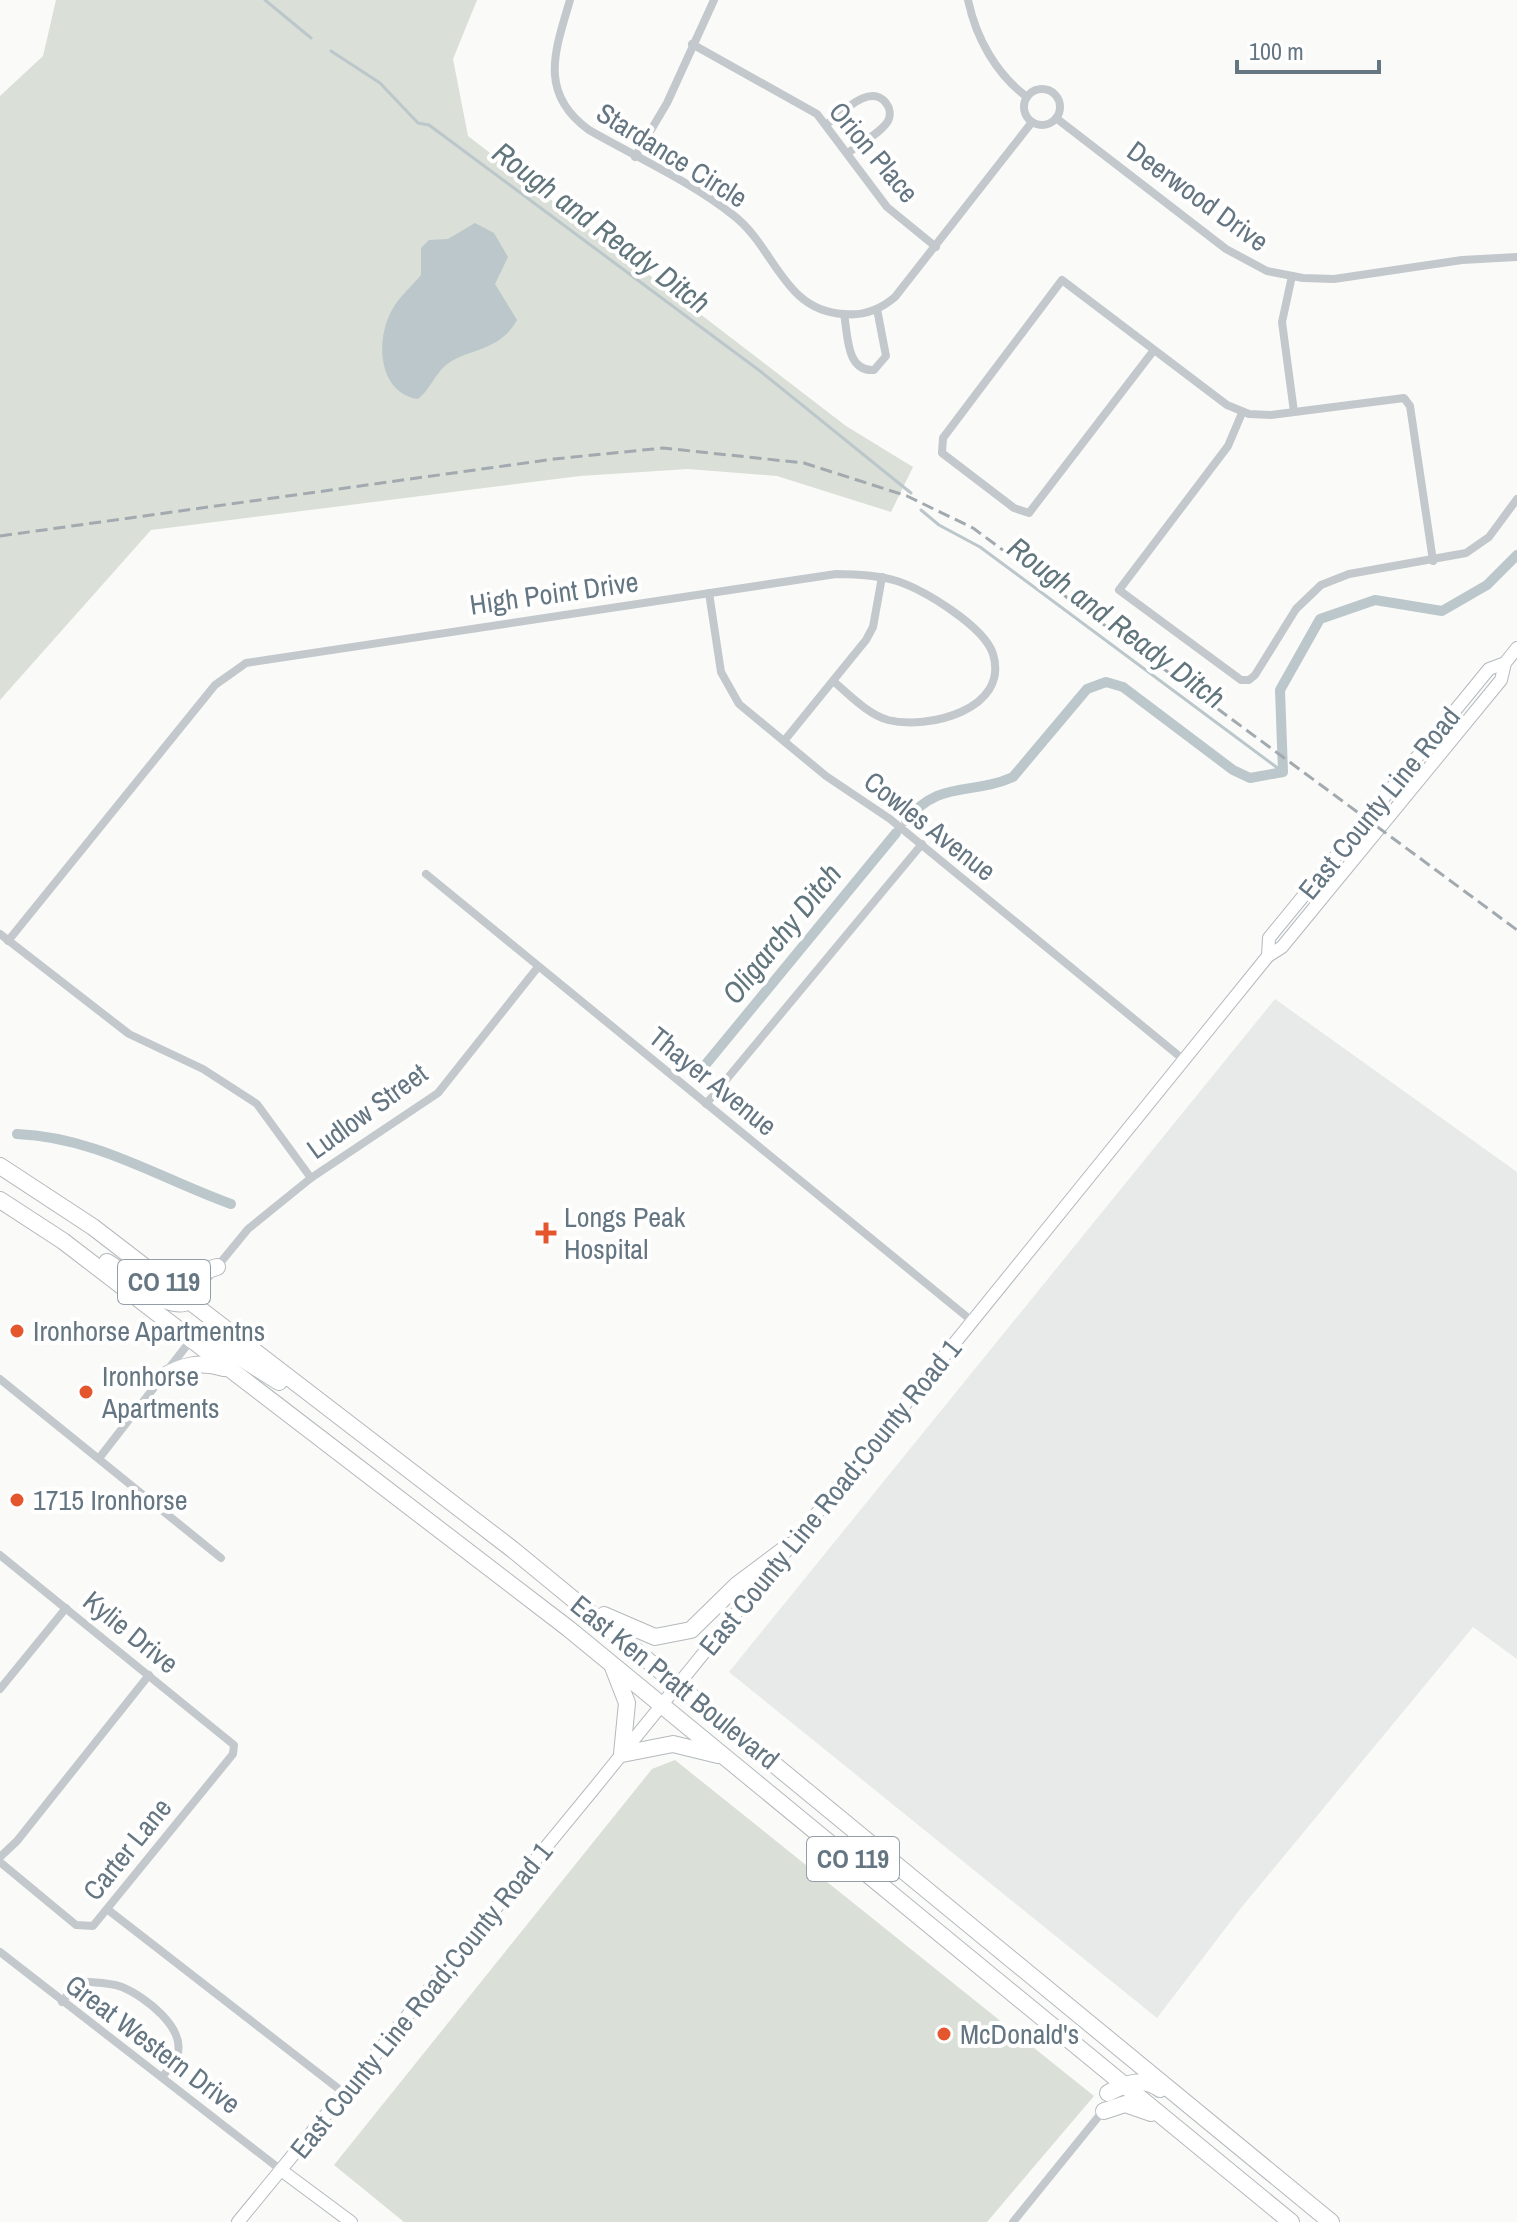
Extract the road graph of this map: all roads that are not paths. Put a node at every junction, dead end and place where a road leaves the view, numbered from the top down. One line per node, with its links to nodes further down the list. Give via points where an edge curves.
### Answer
1 (570, 0): 10 (street, Stardance Circle, via 554,57 561,98 577,121)
2 (714, 0): 4 (street)
3 (968, 0): 5 (street, via 992,59)
4 (692, 44): 8 (street, Orion Place); 10 (street, via 667,103)
5 (1027, 97): 6 (street, via 1040,89 1055,94 1060,103); 7 (street, via 1024,110)
6 (1056, 118): 7 (street, via 1042,125); 13 (street, Deerwood Drive, via 1226,249 1257,267)
7 (1032, 122): 11 (street)
8 (827, 124): 9 (street, Orion Place); 9 (street, via 866,96 886,103 887,123)
9 (848, 153): 11 (street, Orion Place, via 889,210)
10 (635, 157): 15 (street, Stardance Circle, via 737,218 801,299)
11 (936, 247): 14 (street, via 904,288)
12 (1517, 257): 13 (street, Deerwood Drive, via 1334,279)
13 (1292, 276): 17 (street, via 1282,322)
14 (877, 309): 15 (street, Stardance Circle); 15 (street, via 886,358 874,370 854,362)
15 (844, 314)
16 (1154, 350): 16 (street, via 1029,513 1014,508 940,448 1062,280); 18 (street)
17 (1294, 412): 18 (street); 20 (street, via 1399,396 1410,406)
18 (1242, 413): 20 (street, via 1228,446 1119,590 1245,681 1259,670 1296,609 1321,585 1349,574)
19 (1517, 499): 20 (street, via 1478,547)
20 (1433, 561)
21 (882, 577): 22 (street, High Point Drive, via 836,574); 24 (street, via 873,627); 24 (street, High Point Drive, via 915,589 985,638 993,655 988,688 955,716 890,721)
22 (709, 593): 25 (street, Cowles Avenue, via 716,651 729,689 739,704); 29 (street, High Point Drive, via 246,663 215,685)
23 (1517, 648): 31 (main road, East County Line Road;County Road 1, via 1505,663 1501,680)
24 (833, 681): 25 (street)
25 (784, 741): 26 (street, Cowles Avenue)
26 (922, 844): 31 (street, Cowles Avenue); 32 (street)
27 (426, 874): 30 (street, Thayer Avenue)
28 (0, 934): 29 (street)
29 (8, 941): 34 (street, via 129,1034 203,1069 257,1104)
30 (538, 967): 32 (street, Thayer Avenue); 34 (street, Ludlow Street, via 438,1093)
31 (1184, 1060): 40 (main road, East County Line Road;County Road 1)
32 (706, 1104): 40 (street, Thayer Avenue)
33 (0, 1166): 38 (highway, East Ken Pratt Boulevard / CO 119, via 52,1197)
34 (311, 1178): 37 (street, Ludlow Street, via 248,1229)
35 (0, 1200): 36 (highway, East Ken Pratt Boulevard / CO 119)
36 (75, 1250): 39 (highway, via 110,1264 164,1301); 41 (highway, East Ken Pratt Boulevard / CO 119)
37 (217, 1267): 38 (highway, via 185,1277); 39 (street, Ludlow Street)
38 (146, 1268): 39 (highway, East Ken Pratt Boulevard / CO 119)
39 (189, 1301): 45 (highway, East Ken Pratt Boulevard / CO 119)
40 (972, 1321): 47 (main road, East County Line Road;County Road 1)
41 (192, 1340): 42 (highway, East Ken Pratt Boulevard / CO 119); 43 (street); 45 (highway, via 211,1339 285,1387)
42 (232, 1371): 43 (highway, via 198,1363); 52 (highway, East Ken Pratt Boulevard / CO 119)
43 (161, 1378): 46 (street)
44 (0, 1379): 46 (street)
45 (295, 1384): 50 (highway, East Ken Pratt Boulevard / CO 119)
46 (100, 1457): 49 (street)
47 (789, 1546): 50 (highway, via 737,1585 691,1630 672,1636 632,1629); 54 (main road, East County Line Road;County Road 1)
48 (0, 1555): 51 (street, Kylie Drive)
49 (221, 1558)
50 (570, 1596): 54 (highway, East Ken Pratt Boulevard / CO 119)
51 (66, 1608): 53 (street, Kylie Drive); 55 (street)
52 (611, 1662): 56 (highway, East Ken Pratt Boulevard / CO 119); 58 (highway, via 627,1703)
53 (149, 1675): 57 (street, Kylie Drive); 60 (street)
54 (679, 1684): 56 (main road, East County Line Road;County Road 1); 77 (highway, East Ken Pratt Boulevard / CO 119)
55 (0, 1689)
56 (662, 1704): 58 (main road, East County Line Road;County Road 1); 59 (highway, East Ken Pratt Boulevard / CO 119)
57 (234, 1745): 61 (street, Carter Lane, via 233,1754)
58 (622, 1754): 59 (highway, via 673,1744); 67 (main road, East County Line Road;County Road 1)
59 (737, 1765): 64 (highway, East Ken Pratt Boulevard / CO 119)
60 (0, 1860): 61 (street, Carter Lane, via 76,1925 93,1926)
61 (107, 1909): 67 (street)
62 (0, 1952): 63 (street, Great Western Drive)
63 (62, 2002): 65 (street, Great Western Drive); 65 (street, via 78,1981 119,1985 142,1998 168,2022 177,2039 177,2055)
64 (1041, 2015): 66 (highway, East Ken Pratt Boulevard / CO 119); 68 (highway, via 1104,2080)
65 (162, 2077): 71 (street, Great Western Drive)
66 (1124, 2084): 68 (highway); 70 (highway, East Ken Pratt Boulevard / CO 119); 76 (highway, via 1152,2083)
67 (344, 2093): 71 (main road, East County Line Road;County Road 1)
68 (1108, 2093): 69 (highway)
69 (1104, 2111): 70 (highway, via 1125,2104 1144,2108); 74 (street)
70 (1215, 2159): 75 (highway, East Ken Pratt Boulevard / CO 119)
71 (281, 2170): 72 (main road, East County Line Road;County Road 1); 73 (main road)
72 (238, 2222)
73 (351, 2222)
74 (1013, 2222)
75 (1291, 2222)
76 (1322, 2222)
77 (1331, 2222)

